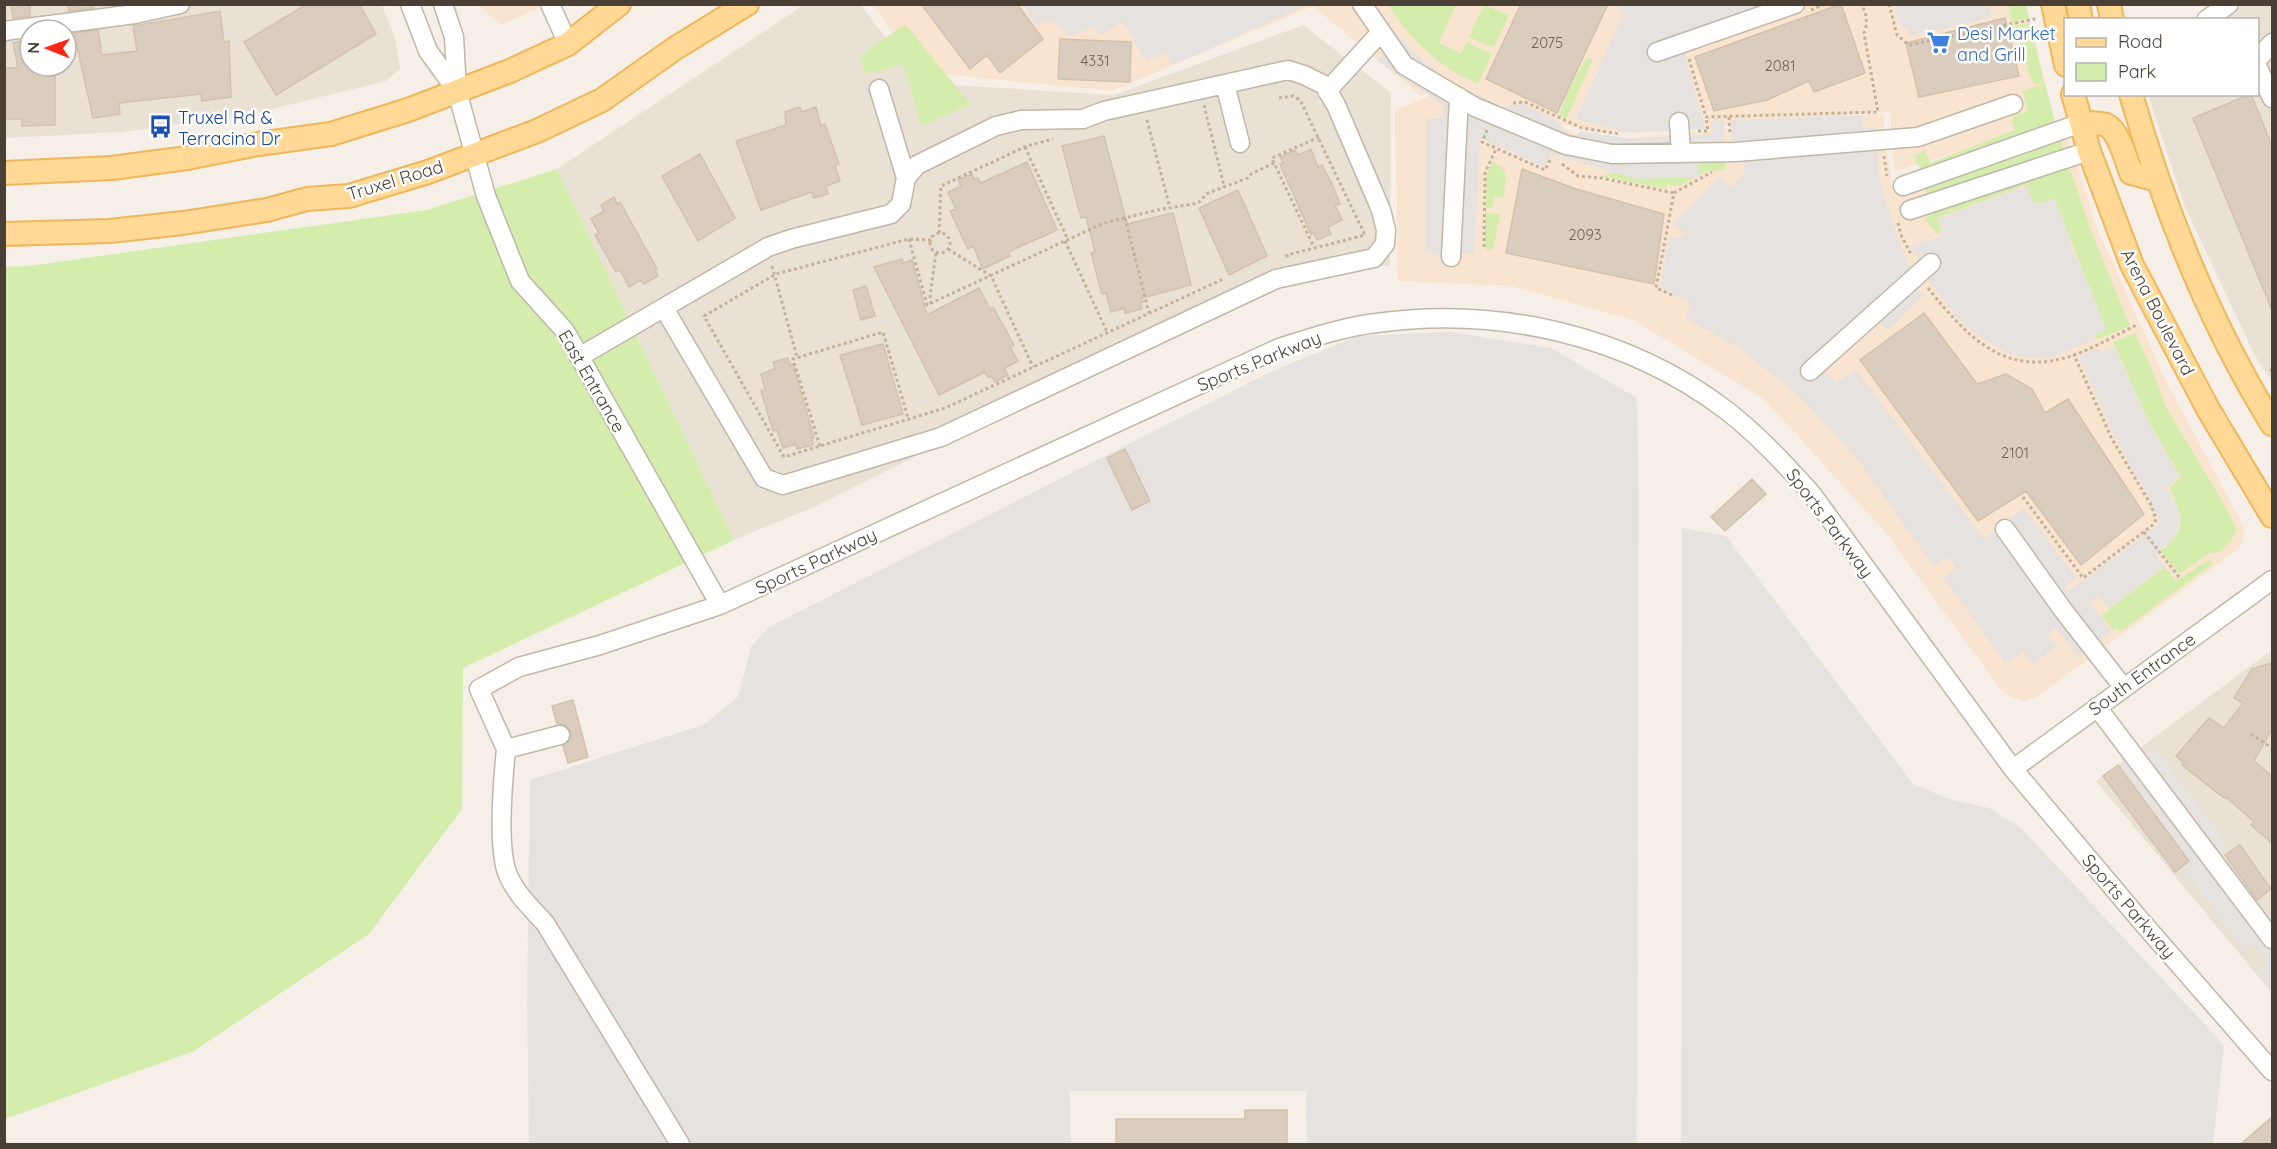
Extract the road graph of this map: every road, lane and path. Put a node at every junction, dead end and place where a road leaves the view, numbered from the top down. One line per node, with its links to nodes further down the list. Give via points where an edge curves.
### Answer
1 (180, 4): 17 (street, via 135,14)
2 (410, 4): 29 (street, via 429,51)
3 (443, 4): 29 (street, via 454,37)
4 (550, 4): 20 (street)
5 (619, 4): 20 (main road)
6 (747, 4): 53 (main road, Truxel Road, via 602,100)
7 (1362, 4): 18 (street)
8 (1825, 4): 13 (path)
9 (1861, 4): 38 (path, via 1868,26 1864,33 1878,112)
10 (1889, 4): 16 (path, via 1897,35 1909,45)
11 (2053, 4): 22 (main road)
12 (2229, 4): 15 (street)
13 (1800, 9): 14 (street)
14 (1762, 10): 21 (street)
15 (2209, 18)
16 (2035, 19)
17 (4, 31)
18 (1381, 32): 28 (street); 32 (street, via 1404,65)
19 (2272, 43): 24 (street)
20 (568, 44): 29 (main road)
21 (1657, 52)
22 (2064, 56)
23 (1688, 57): 40 (path)
24 (2259, 58)
25 (2259, 70): 34 (street)
26 (1225, 84): 28 (street, via 1288,70 1324,85); 46 (street); 56 (street, via 1083,119 1021,120 996,126 917,165)
27 (879, 89): 56 (street)
28 (1327, 91): 81 (street, via 1381,210 1385,244 1374,258 1276,279 941,437 783,485 764,478)
29 (457, 92): 53 (street, East Entrance); 55 (main road, via 331,134 112,168)
30 (2074, 96): 41 (main road, Arena Boulevard)
31 (2132, 96): 57 (main road)
32 (1459, 97): 52 (street, via 1566,145 1612,154); 72 (street)
33 (1279, 98): 44 (path, via 1293,96 1300,100)
34 (2272, 98)
35 (1203, 103): 58 (path)
36 (1507, 104): 43 (path, via 1525,102 1582,128)
37 (2013, 104): 51 (street, via 1918,137)
38 (1729, 116): 40 (path); 51 (path)
39 (1146, 117): 60 (path)
40 (1706, 117): 42 (path, via 1708,131)
41 (2081, 123): 50 (main road, Arena Boulevard); 57 (main road, via 2110,128 2131,173); 59 (street)
42 (1679, 127): 52 (street)
43 (1628, 136)
44 (1318, 137): 54 (path, via 1272,158); 69 (path, via 1365,235)
45 (1056, 138): 48 (path)
46 (1240, 143)
47 (1883, 146): 59 (path)
48 (1025, 147): 63 (path, via 940,186); 67 (path)
49 (1496, 148): 68 (path, via 1485,173)
50 (2089, 151): 61 (street); 94 (main road, Arena Boulevard, via 2132,265 2208,409)
51 (1731, 152): 52 (street); 79 (path, via 1732,171 1710,172 1674,193 1656,288)
52 (1682, 153)
53 (474, 155): 64 (main road, Truxel Road, via 349,196 307,199 267,210 110,231); 86 (street, East Entrance, via 520,281 564,331)
54 (1274, 163): 58 (path); 69 (path)
55 (4, 173)
56 (906, 178): 81 (street, via 901,204 891,214 768,247)
57 (2157, 180): 91 (main road, via 2203,294)
58 (1224, 186): 60 (path, via 1198,204)
59 (1896, 186)
60 (1170, 208): 62 (path)
61 (1903, 213): 75 (path, via 1901,234)
62 (1125, 218): 67 (path, via 1104,223); 82 (path)
63 (939, 233): 66 (path); 70 (path, via 948,237)
64 (4, 234)
65 (909, 239): 66 (path); 76 (path); 80 (path, via 927,305)
66 (931, 240): 71 (path)
67 (1067, 241): 77 (path); 84 (path)
68 (1484, 247)
69 (1314, 248): 73 (path, via 1287,255)
70 (948, 249): 71 (path); 77 (path)
71 (936, 252): 80 (path)
72 (1451, 257)
73 (1288, 258)
74 (771, 261): 76 (path)
75 (1925, 268): 85 (path, via 1926,286 1946,311 1992,351 2014,360 2037,363); 89 (street)
76 (775, 275): 87 (path); 92 (path, via 705,316 784,457)
77 (991, 276): 80 (path); 88 (path)
78 (1225, 288): 82 (path, via 1221,280)
79 (1672, 295)
80 (931, 304)
81 (664, 308): 86 (street)
82 (1149, 313): 84 (path)
83 (2137, 325): 85 (path)
84 (1107, 332): 88 (path)
85 (2074, 355): 96 (path, via 2112,439 2151,505 2156,519)
86 (579, 357): 99 (street, East Entrance)
87 (797, 357): 90 (path, via 883,332); 92 (path, via 793,358)
88 (1033, 367): 90 (path, via 945,408)
89 (1810, 371)
90 (908, 418): 92 (path)
91 (2272, 424)
92 (820, 446)
93 (2023, 497): 96 (path, via 2083,578)
94 (2272, 516)
95 (2005, 529): 100 (street)
96 (2144, 532): 97 (path)
97 (2180, 577)
98 (2272, 580): 100 (street, South Entrance)
99 (720, 605): 105 (street, Sports Parkway, via 519,667 478,689); 106 (street, Sports Parkway, via 1279,348 1326,333 1406,319 1455,318 1521,324 1600,344 1674,377 1724,409 1771,450 1811,493)
100 (2123, 687): 101 (street, South Entrance)
101 (2097, 706): 106 (street, South Entrance); 107 (street)
102 (2251, 734): 104 (path)
103 (560, 735): 105 (street)
104 (2272, 748)
105 (506, 749): 109 (street, via 503,852 508,875 524,901 545,923)
106 (2013, 769): 108 (street, Sports Parkway)
107 (2272, 936)
108 (2272, 1071)
109 (680, 1144)

